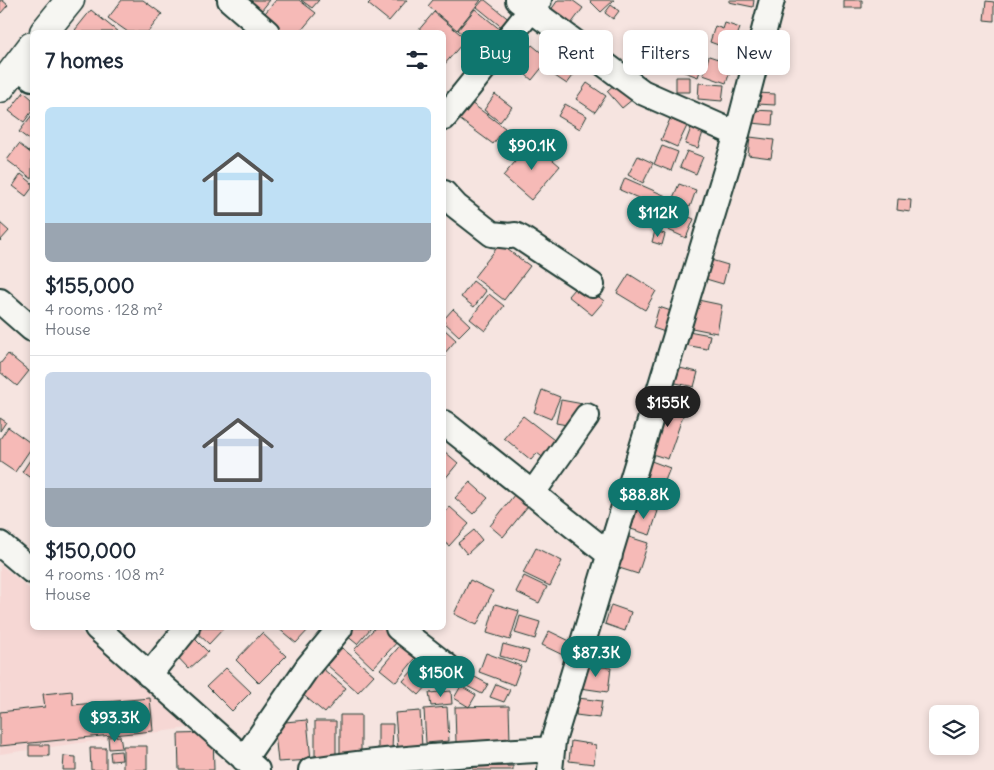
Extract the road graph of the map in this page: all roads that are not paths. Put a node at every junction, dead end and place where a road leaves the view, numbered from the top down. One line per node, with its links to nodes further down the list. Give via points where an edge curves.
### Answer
1 (230, 0): 6 (street)
2 (772, 0): 10 (street)
3 (63, 2): 5 (highway)
4 (529, 3): 9 (street); 10 (street, via 642,92)
5 (45, 30)
6 (265, 30)
7 (28, 64): 8 (highway)
8 (0, 88)
9 (446, 115)
10 (737, 134): 19 (street)
11 (446, 195): 12 (street, via 492,234 521,238)
12 (592, 285)
13 (0, 301): 14 (street)
14 (30, 327)
15 (587, 416): 17 (street)
16 (446, 425): 17 (street)
17 (532, 494): 19 (street)
18 (0, 544): 20 (street)
19 (610, 555): 27 (street)
20 (30, 569)
21 (99, 630): 26 (street)
22 (185, 630): 26 (street)
23 (338, 630): 29 (street, via 307,668)
24 (401, 630): 25 (street)
25 (448, 667)
26 (149, 675): 29 (street)
27 (551, 760): 28 (street)
28 (465, 762): 30 (street)
29 (250, 765)
30 (335, 768): 31 (street)
31 (311, 770)

